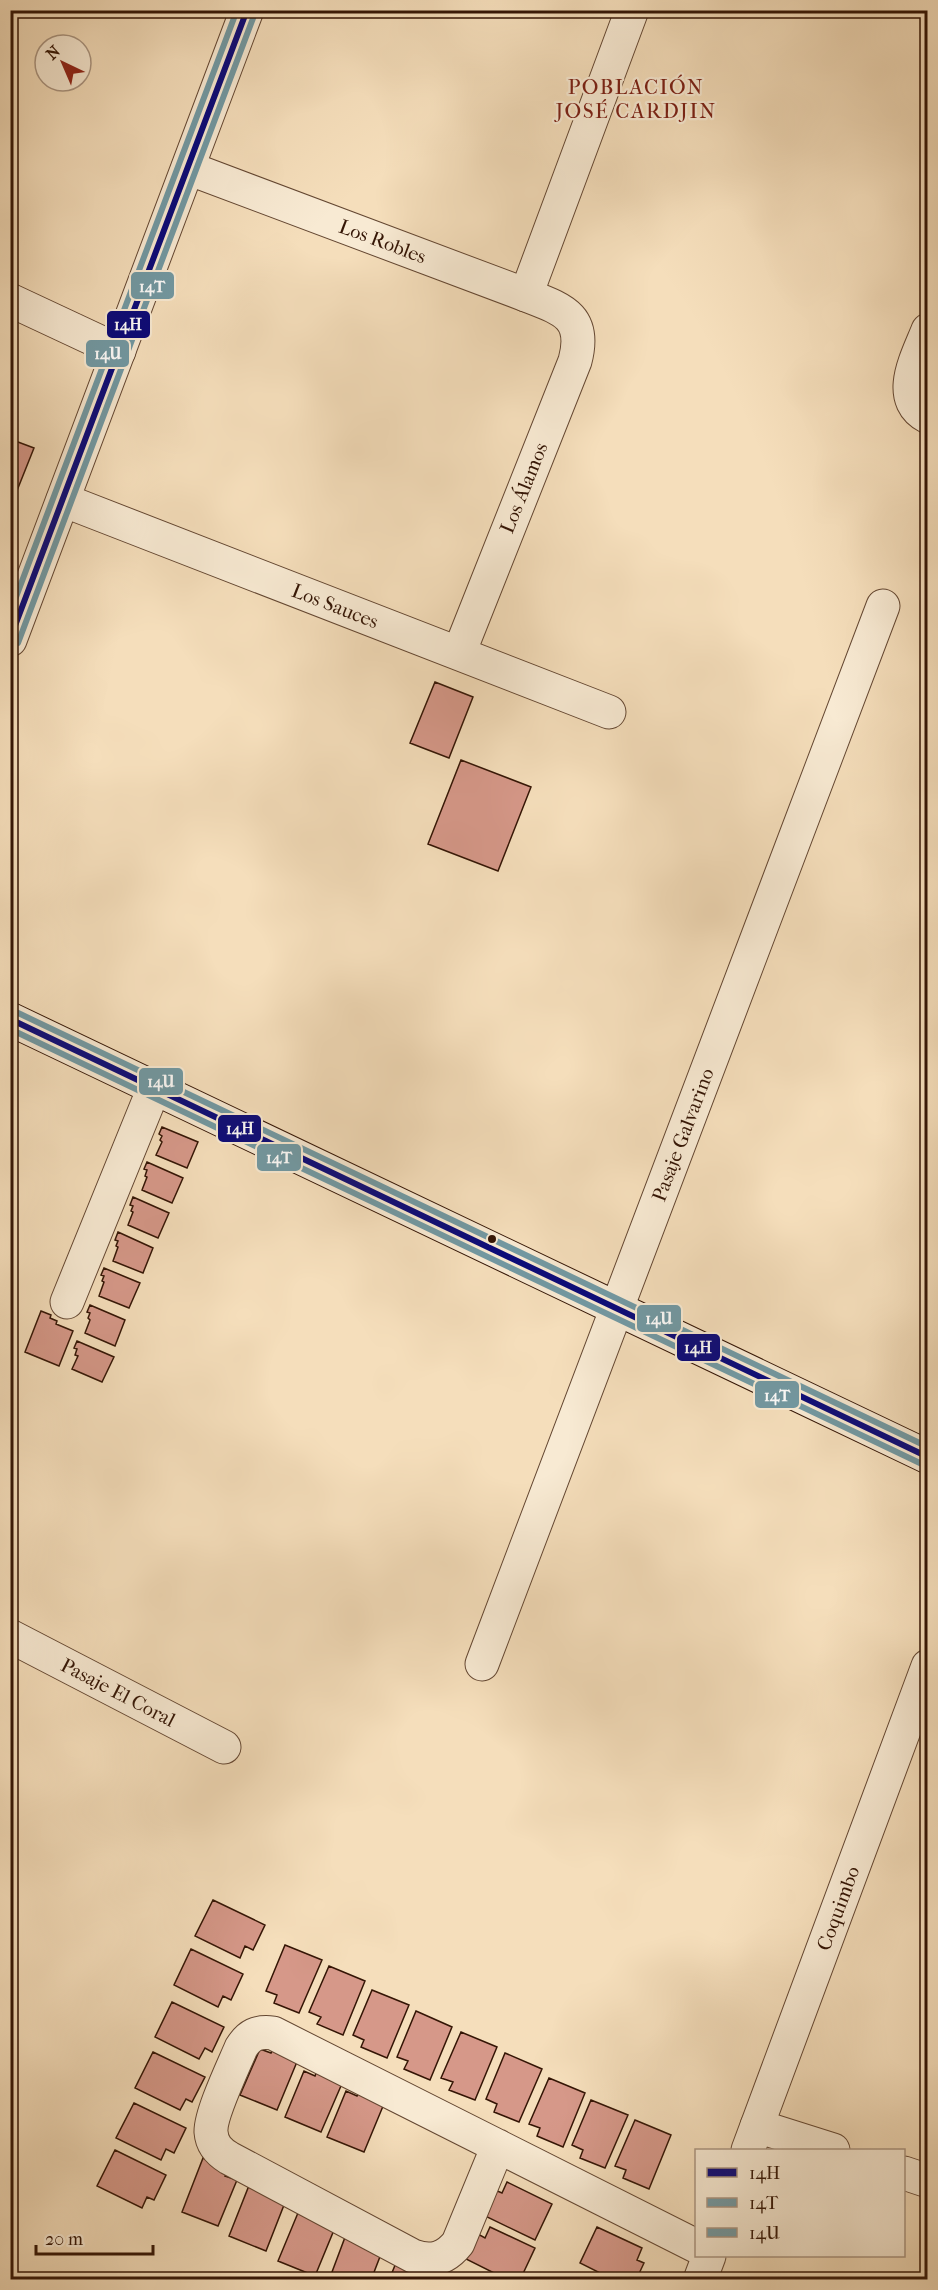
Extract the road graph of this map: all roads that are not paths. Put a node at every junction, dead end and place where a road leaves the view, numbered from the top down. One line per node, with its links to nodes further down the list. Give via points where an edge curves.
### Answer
1 (247, 10): 3 (street)
2 (632, 10): 4 (street)
3 (188, 168): 4 (street, Los Robles); 8 (street)
4 (526, 295): 6 (street, Los Robles, via 555,306)
5 (10, 300): 8 (street)
6 (573, 322): 13 (street, Los Álamos, via 580,344 575,361)
7 (927, 330): 9 (street, via 911,378)
8 (119, 351): 10 (street)
9 (919, 407)
10 (63, 500): 12 (street); 13 (street, Los Sauces)
11 (882, 606): 18 (street, Pasaje Galvarino)
12 (11, 637)
13 (459, 653): 14 (street, Los Sauces)
14 (609, 712)
15 (10, 1019): 16 (street)
16 (154, 1088): 17 (street); 18 (street)
17 (66, 1302)
18 (617, 1309): 19 (street); 21 (street, Pasaje Galvarino)
19 (927, 1457)
20 (10, 1636): 23 (street, Pasaje El Coral)
21 (482, 1664)
22 (927, 1666): 24 (street, Coquimbo)
23 (224, 1747)
24 (752, 2138): 26 (street)
25 (498, 2146): 25 (street, via 458,2243 446,2255 430,2260 413,2256 229,2158 213,2143 211,2124 246,2039 264,2032 273,2033); 29 (street)
26 (821, 2149)
27 (905, 2174): 28 (street)
28 (927, 2181)
29 (695, 2245)
30 (709, 2257): 31 (street)
31 (700, 2280)

